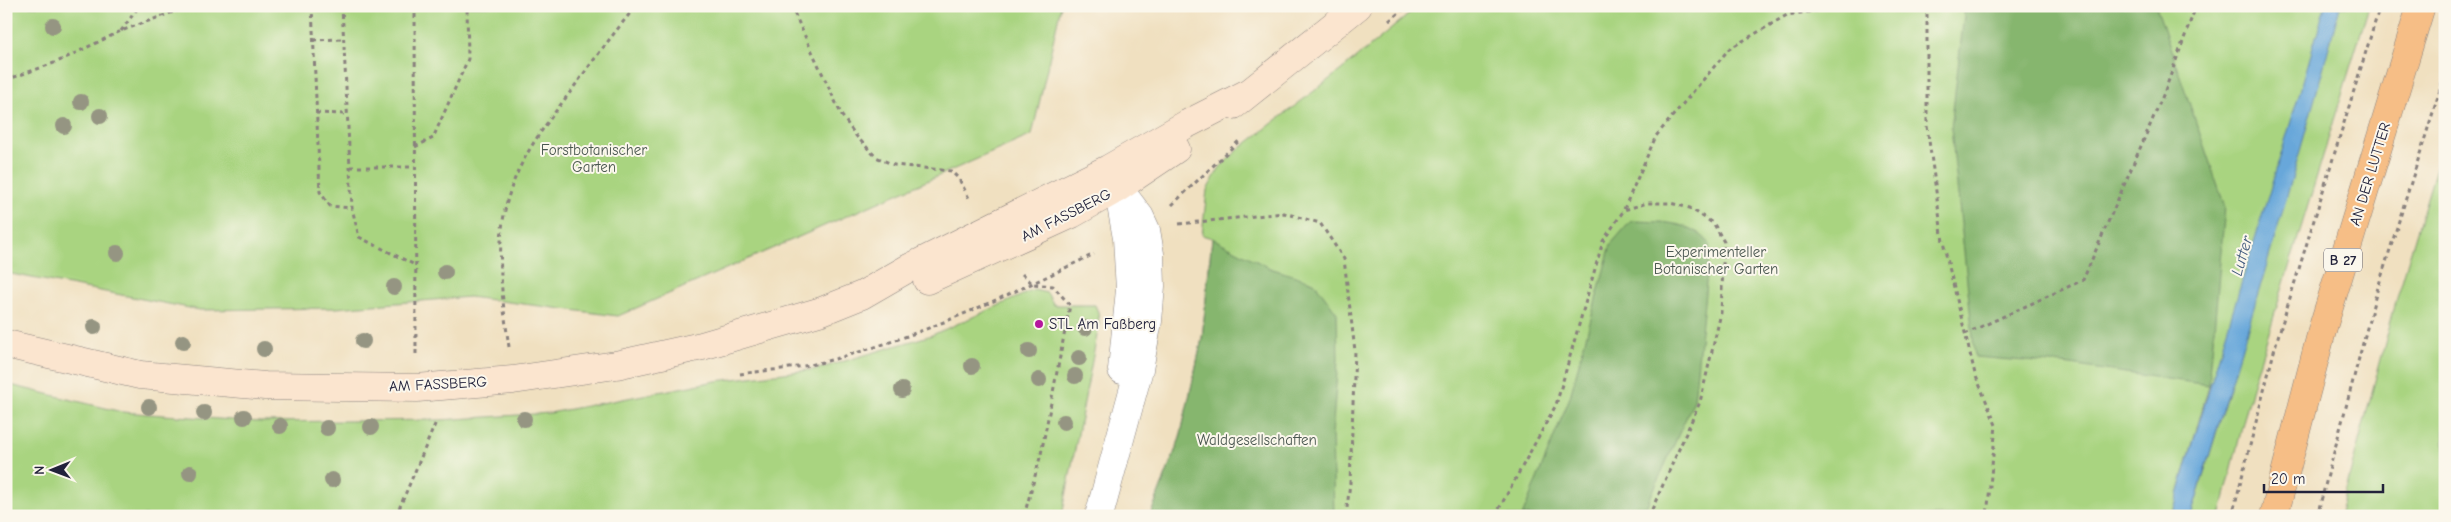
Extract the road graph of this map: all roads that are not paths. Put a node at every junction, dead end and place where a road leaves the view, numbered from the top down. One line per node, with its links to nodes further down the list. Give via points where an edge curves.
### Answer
1 (1358, 6): 3 (street, AM FASSBERG, via 1248,93 1187,124)
2 (2421, 6): 7 (main road, AN DER LUTTER / B 27, via 2323,327)
3 (1113, 179): 4 (street, AM FASSBERG, via 907,269 862,295 822,311 702,346 616,365 513,380 417,388 265,386 140,375); 5 (street, via 1127,238 1130,290 1122,361); 5 (street, via 1140,217 1150,254 1148,320 1139,369)
4 (6, 344)
5 (1120, 434): 6 (street)
6 (1099, 516)
7 (2274, 516)

